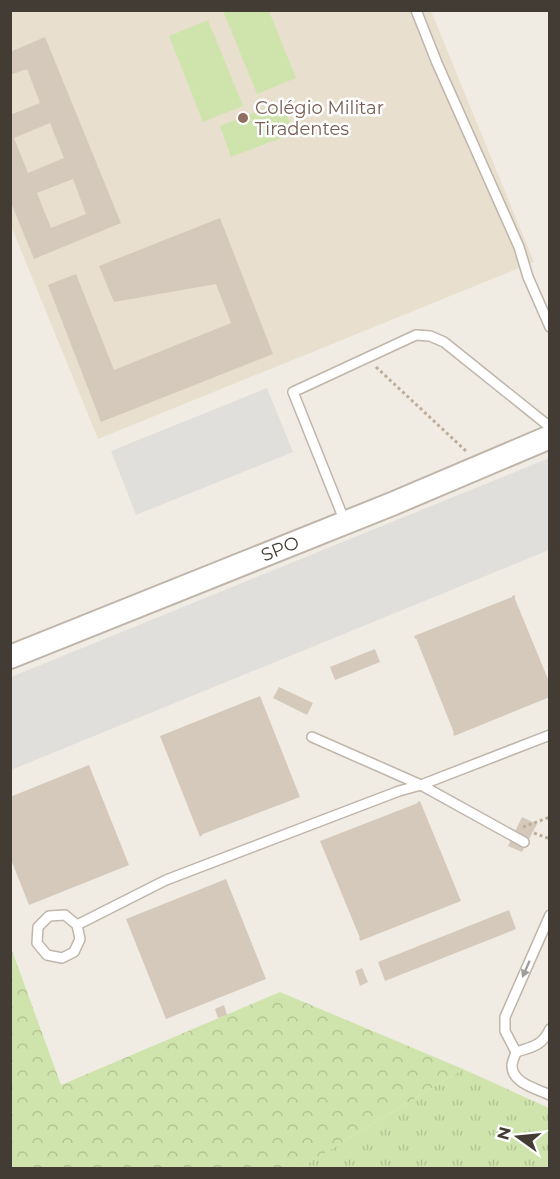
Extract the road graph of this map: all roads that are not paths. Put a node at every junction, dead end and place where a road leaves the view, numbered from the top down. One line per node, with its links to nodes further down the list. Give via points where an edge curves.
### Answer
1 (416, 10): 2 (lane, via 519,247)
2 (549, 327)
3 (549, 427): 5 (lane, via 444,342 430,336 416,335 366,358 293,392)
4 (549, 437): 5 (street, SPO)
5 (345, 522): 6 (street, SPO)
6 (10, 657)
7 (549, 735): 9 (lane)
8 (312, 738): 9 (lane)
9 (421, 785): 10 (lane); 12 (lane, via 166,879)
10 (524, 842)
11 (549, 915): 14 (lane, one-way to 14, via 505,1017 505,1031)
12 (77, 925): 12 (lane, via 80,939 74,952 62,958 46,955 37,943 38,927 50,916 65,915)
13 (549, 1029): 14 (lane, via 537,1046)
14 (516, 1052): 15 (lane, via 513,1073 520,1081)
15 (549, 1095)

